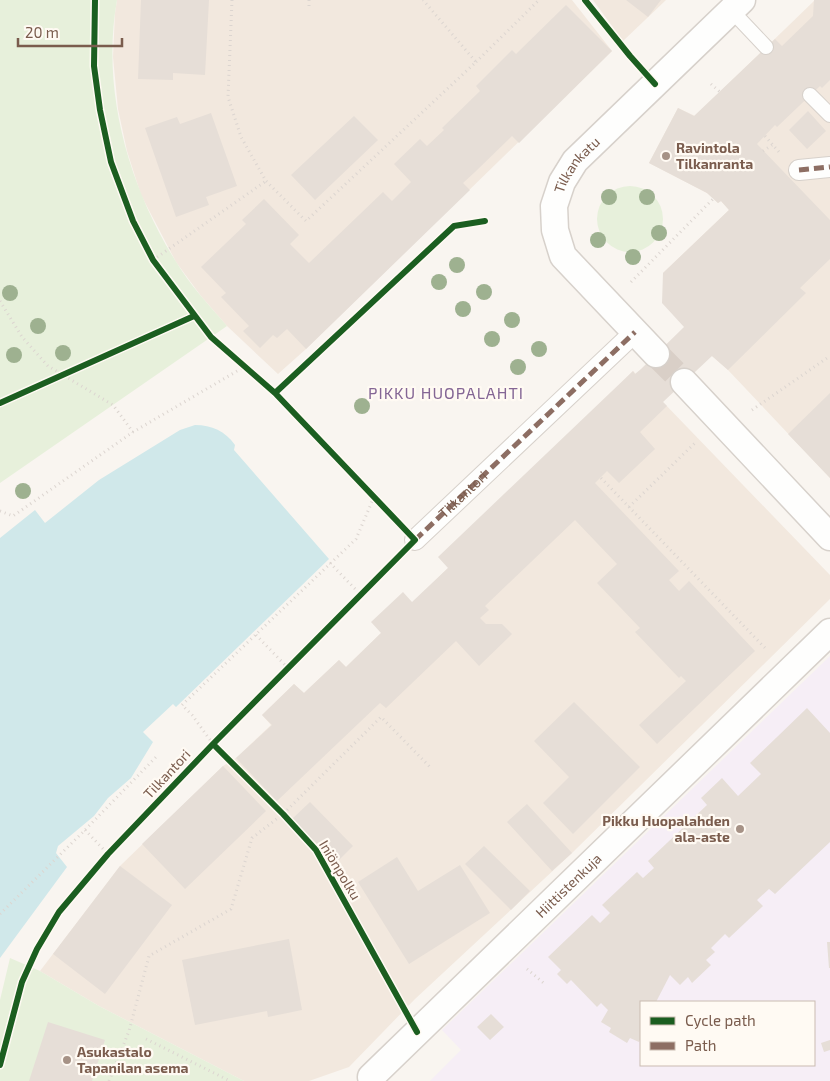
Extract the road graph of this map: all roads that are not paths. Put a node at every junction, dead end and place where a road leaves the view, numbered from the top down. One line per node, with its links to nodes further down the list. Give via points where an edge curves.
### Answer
1 (737, 5): 2 (lane); 7 (street, Tilkankatu, via 575,160 562,182 554,206 555,230 563,256)
2 (766, 47)
3 (810, 95): 4 (lane)
4 (830, 115)
5 (830, 167): 6 (street)
6 (799, 170)
7 (635, 332): 8 (street, Tilkankatu); 11 (street, Tilkantori)
8 (656, 354)
9 (684, 382): 10 (street)
10 (830, 537)
11 (415, 540)
12 (830, 632): 13 (street, Hiittistenkuja)
13 (371, 1077)

